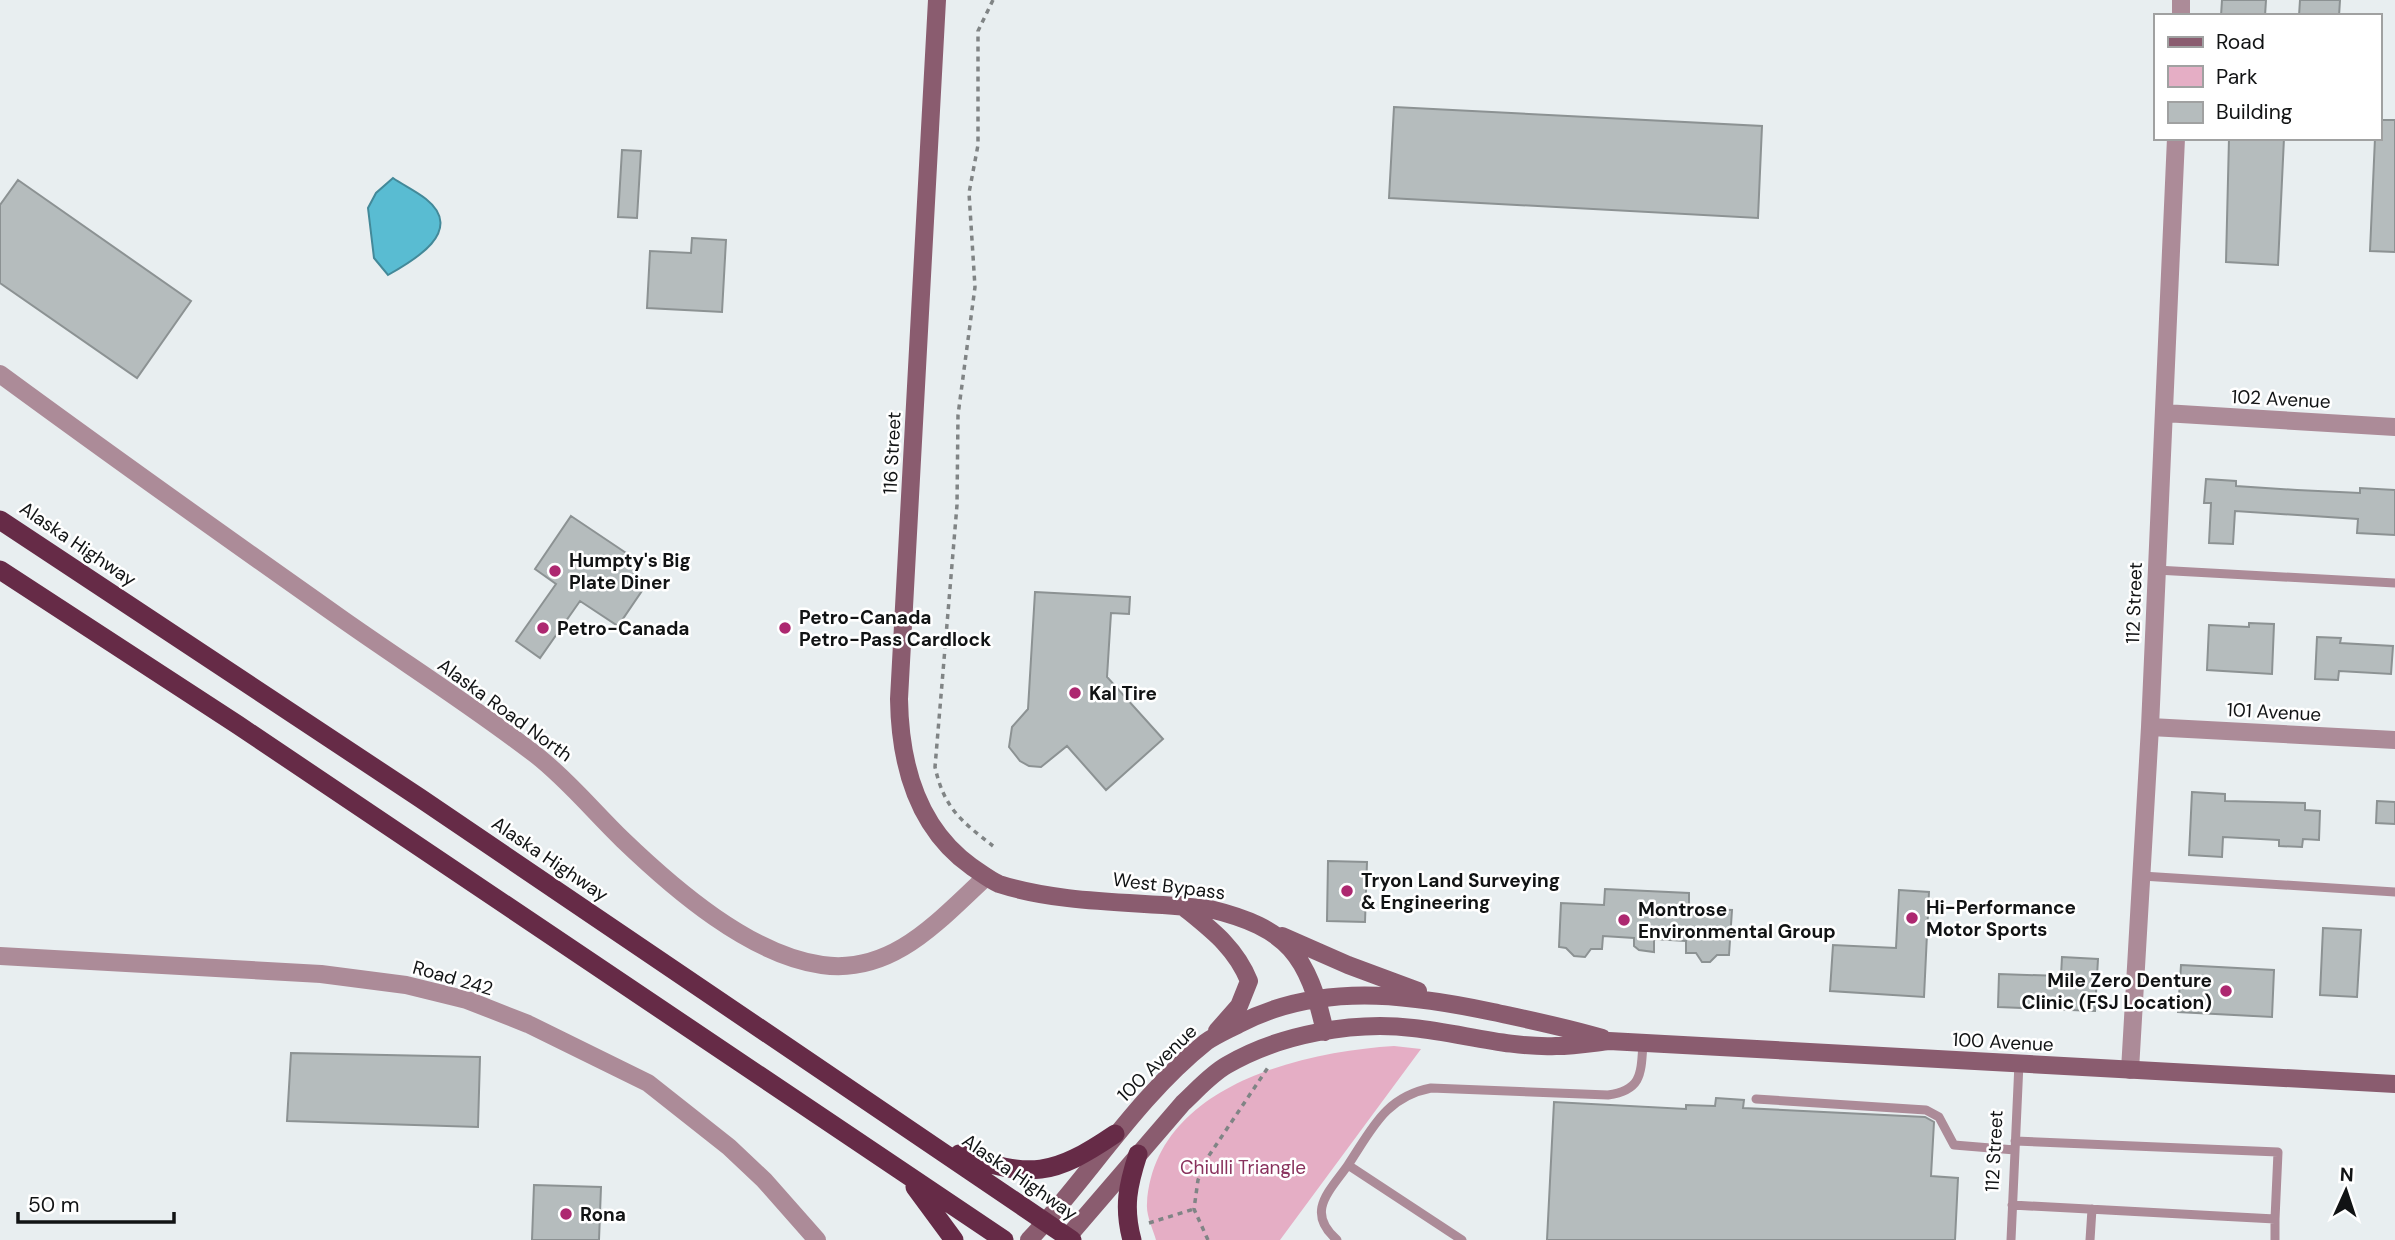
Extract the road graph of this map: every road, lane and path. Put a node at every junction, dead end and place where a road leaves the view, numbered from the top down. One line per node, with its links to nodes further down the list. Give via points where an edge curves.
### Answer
1 (937, 0): 15 (main road, 116 Street, via 899,732 905,766 927,818 944,842)
2 (993, 0): 13 (path, via 978,31 978,145 969,193 975,287 958,415 957,505 935,767 950,809)
3 (2176, 140): 5 (street, 112 Street)
4 (0, 374): 15 (street, Alaska Road North, via 537,755 662,874 764,947 821,965 877,961 914,943)
5 (2164, 413): 6 (street, 102 Avenue); 9 (street, 112 Street)
6 (2395, 427)
7 (0, 520): 32 (highway, Alaska Highway)
8 (0, 570): 36 (highway, via 261,740)
9 (2156, 570): 10 (lane); 11 (street, 112 Street)
10 (2395, 583)
11 (2150, 727): 12 (street, 101 Avenue); 14 (street, 112 Street)
12 (2395, 740)
13 (993, 846)
14 (2142, 876): 16 (lane); 28 (street, 112 Street)
15 (986, 877): 17 (main road, West Bypass, via 1045,895)
16 (2395, 892)
17 (1181, 905): 18 (main road, West Bypass, via 1236,915); 23 (main road, via 1236,954 1249,981 1239,1006)
18 (1274, 932): 20 (main road, West Bypass, via 1305,965); 21 (main road, via 1388,981)
19 (0, 956): 44 (street, Road 242, via 321,974 406,985 467,1000 648,1083 729,1147)
20 (1318, 998): 21 (main road, 100 Avenue, via 1368,994); 22 (main road, West Bypass); 23 (main road, 100 Avenue, via 1268,1011)
21 (1465, 1006): 24 (main road, 100 Avenue, via 1555,1023)
22 (1325, 1032): 24 (main road, 100 Avenue, via 1412,1028 1510,1044); 34 (main road, 100 Avenue, via 1273,1045 1227,1065 1183,1103)
23 (1209, 1040): 31 (main road, 100 Avenue)
24 (1609, 1041): 25 (main road, 100 Avenue)
25 (1643, 1043): 26 (main road, 100 Avenue); 35 (lane, via 1636,1084 1623,1093 1431,1088 1412,1092 1385,1109)
26 (2020, 1063): 28 (main road, 100 Avenue); 33 (lane, 112 Street)
27 (1270, 1064): 38 (path, via 1208,1157 1198,1180)
28 (2130, 1070): 29 (main road, 100 Avenue)
29 (2395, 1084)
30 (1756, 1100): 33 (lane, via 1926,1110 1939,1117 1954,1145)
31 (1115, 1134): 32 (highway, via 1077,1160 1026,1171 990,1165); 41 (main road, 100 Avenue)
32 (936, 1146): 41 (highway, Alaska Highway)
33 (2015, 1146): 37 (lane, 112 Street); 40 (lane, via 2278,1152)
34 (1139, 1154): 43 (main road, 100 Avenue); 48 (highway, via 1125,1207)
35 (1348, 1165): 50 (lane, via 1323,1200 1320,1217); 51 (lane)
36 (906, 1175): 45 (highway); 46 (highway)
37 (2012, 1205): 39 (lane); 52 (lane, 112 Street)
38 (1194, 1209): 42 (path); 49 (path)
39 (2092, 1209): 40 (lane); 53 (lane)
40 (2276, 1219): 54 (lane)
41 (1046, 1222): 43 (highway, Alaska Highway); 47 (main road, 100 Avenue)
42 (1146, 1224)
43 (1068, 1239)
44 (817, 1240)
45 (954, 1240)
46 (1004, 1240)
47 (1029, 1240)
48 (1132, 1240)
49 (1208, 1240)
50 (1337, 1240)
51 (1462, 1240)
52 (2011, 1240)
53 (2090, 1240)
54 (2275, 1240)

